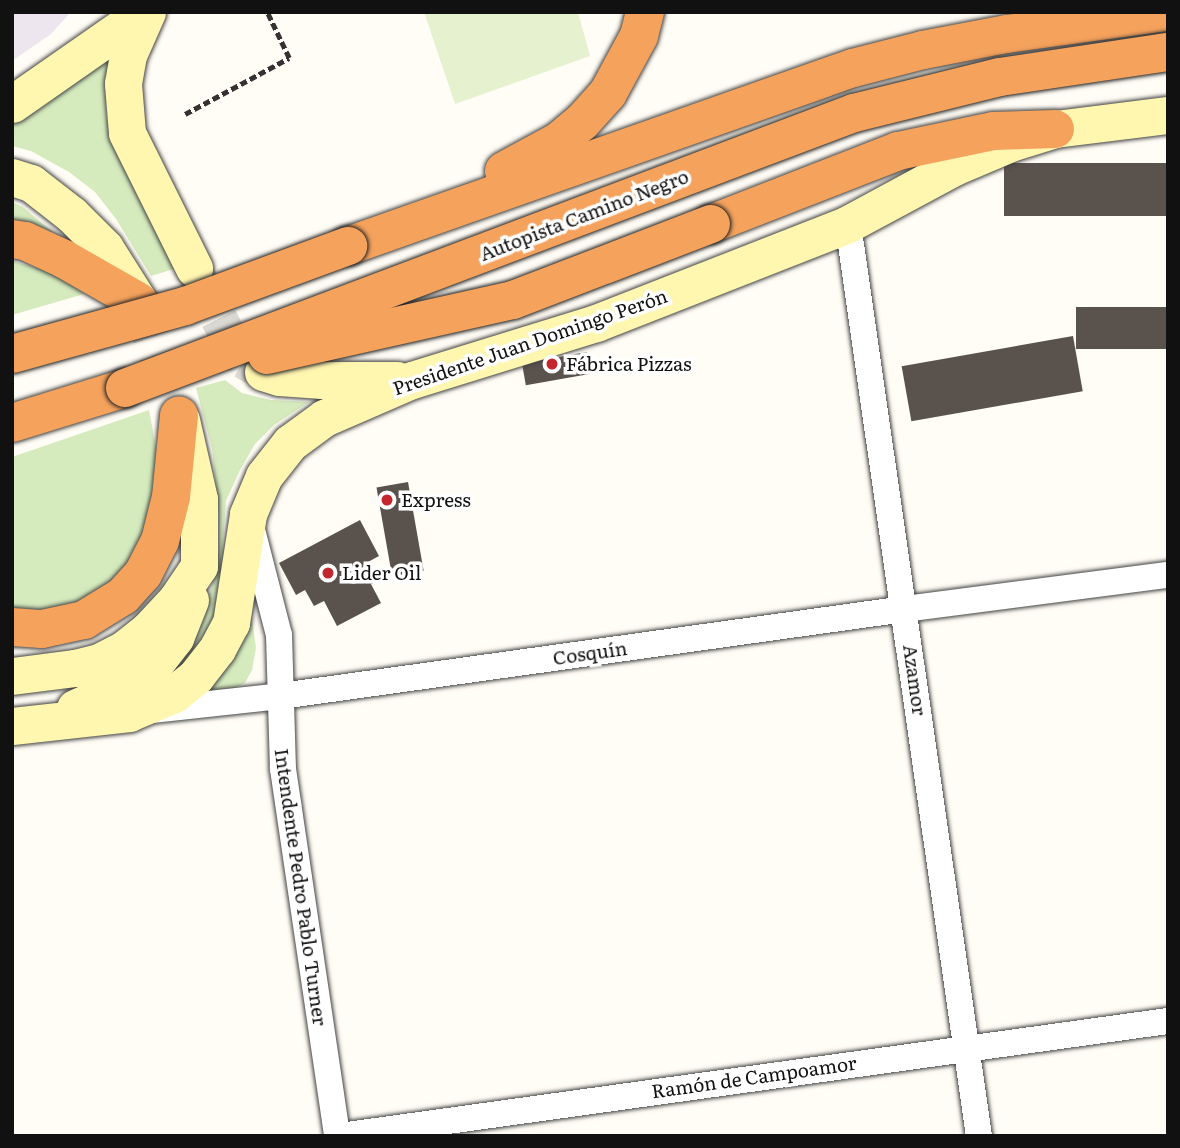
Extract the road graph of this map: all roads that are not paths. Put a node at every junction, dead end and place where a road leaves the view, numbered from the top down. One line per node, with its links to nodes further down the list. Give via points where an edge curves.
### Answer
1 (145, 12): 5 (street); 12 (street, via 128,55 123,84 127,133)
2 (645, 12): 11 (highway, via 639,36 608,93 559,141)
3 (1168, 12): 11 (highway, via 1007,34 853,68)
4 (1168, 52): 17 (highway, Autopista Camino Negro, bridge, via 1000,77 854,113)
5 (12, 104)
6 (1168, 115): 7 (street, Presidente Juan Domingo Perón)
7 (1055, 129): 9 (street, Presidente Juan Domingo Perón, via 984,153); 17 (highway, bridge, via 994,131 898,151 513,300)
8 (12, 177): 13 (street, via 31,183 71,214 105,248)
9 (848, 224): 16 (street, Presidente Juan Domingo Perón, via 596,323); 23 (street, Azamor)
10 (12, 239): 13 (highway, via 64,259)
11 (348, 246): 14 (highway, bridge, via 185,306)
12 (194, 268)
13 (139, 302)
14 (12, 354)
15 (263, 372): 16 (street, via 322,380)
16 (412, 380): 20 (street, Presidente Juan Domingo Perón, via 324,418 290,443 264,476)
17 (125, 388): 19 (highway, Autopista Camino Negro)
18 (176, 408): 21 (street, via 199,499); 24 (highway, via 171,497 160,541 143,574 123,596 85,620 42,629)
19 (12, 423)
20 (248, 514): 26 (street, Intendente Pedro Pablo Turner, via 279,635); 27 (street, Presidente Juan Domingo Perón, via 231,623 218,649 174,694)
21 (199, 565): 25 (street, via 176,600 124,649 75,668); 28 (street, via 175,638 153,666 122,687)
22 (1168, 575): 23 (street, Cosquín)
23 (905, 609): 26 (street, Cosquín); 30 (street, Azamor)
24 (13, 627)
25 (12, 676)
26 (281, 696): 27 (street, Cosquín); 31 (street, Intendente Pedro Pablo Turner, via 283,769)
27 (129, 713): 28 (street, Cosquín)
28 (27, 725)
29 (1168, 1021): 30 (street, Ramón de Campoamor)
30 (966, 1046): 31 (street, Ramón de Campoamor); 32 (street, Azamor)
31 (339, 1136)
32 (979, 1136)

